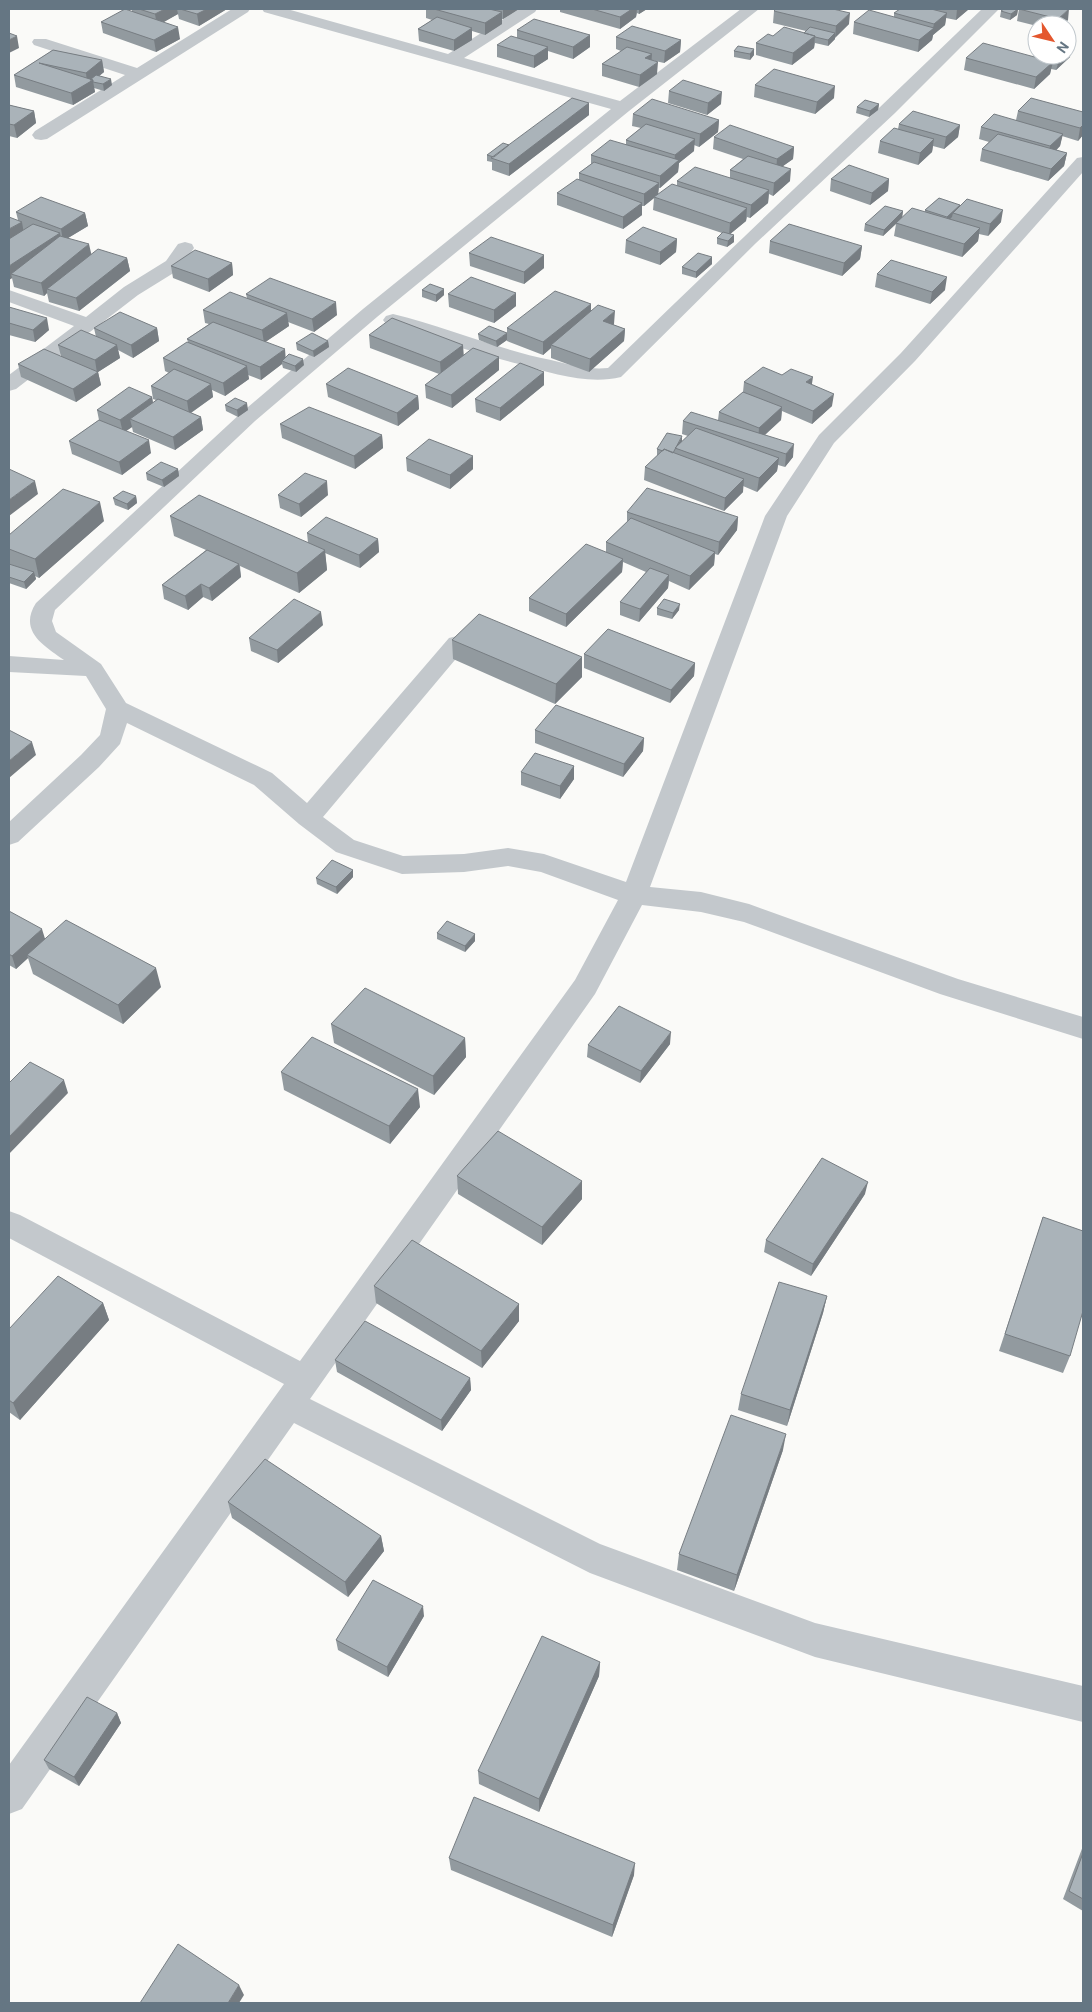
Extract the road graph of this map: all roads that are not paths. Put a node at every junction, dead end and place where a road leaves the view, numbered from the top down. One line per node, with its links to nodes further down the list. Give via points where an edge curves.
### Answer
1 (242, 9): 9 (street)
2 (270, 9): 6 (street)
3 (529, 9): 8 (street)
4 (751, 9): 10 (street)
5 (991, 9): 15 (street, via 614,374 580,373 475,347)
6 (306, 13): 8 (street)
7 (40, 42): 9 (street)
8 (451, 58): 10 (street)
9 (139, 74): 11 (street)
10 (623, 107): 15 (street)
11 (41, 135)
12 (1083, 162): 24 (street, via 908,357 826,439 776,516)
13 (185, 248): 16 (street, via 172,264)
14 (9, 296): 16 (street)
15 (370, 313): 20 (street, via 248,417 44,608 40,621 46,636)
16 (88, 324): 17 (street)
17 (9, 385)
18 (457, 643): 22 (street)
19 (9, 664): 20 (street)
20 (93, 669): 21 (street)
21 (118, 708): 22 (street, via 263,779); 23 (street, via 111,738)
22 (308, 818): 24 (street, via 345,846 402,865 464,863 508,857 544,862)
23 (9, 836)
24 (634, 895): 25 (street, via 701,902 749,914 950,987); 27 (street, via 585,987)
25 (1083, 1028)
26 (9, 1224): 27 (street)
27 (296, 1391): 28 (street, via 590,1557 815,1640); 29 (street)
28 (1083, 1704)
29 (9, 1796)

